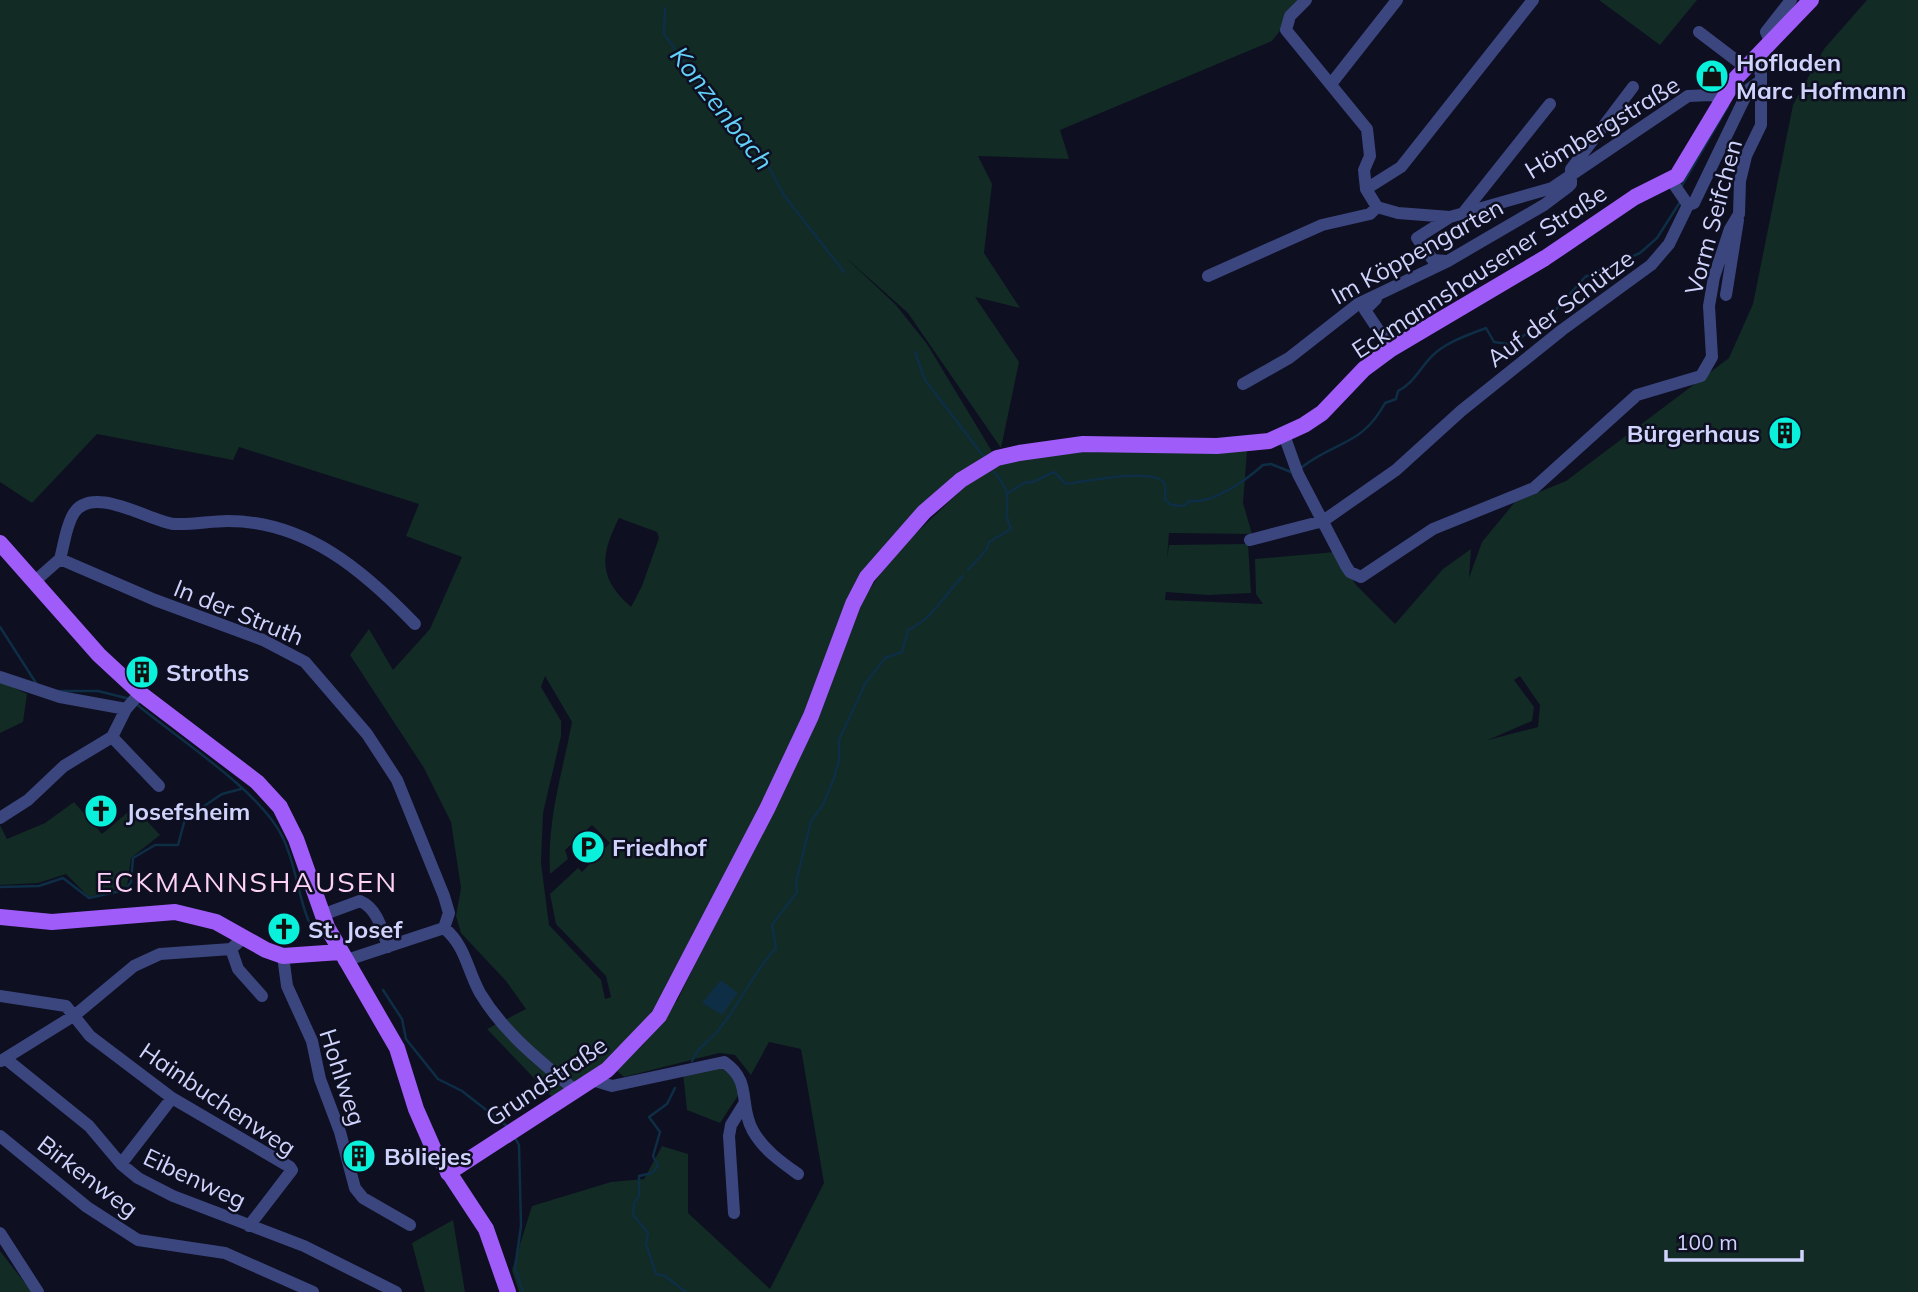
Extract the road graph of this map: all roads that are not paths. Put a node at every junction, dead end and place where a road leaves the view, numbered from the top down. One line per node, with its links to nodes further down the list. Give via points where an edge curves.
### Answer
1 (1306, 0): 10 (street, via 1290,16 1286,30)
2 (1397, 0): 10 (street)
3 (1533, 0): 16 (street, via 1401,167)
4 (1791, 0): 7 (street, via 1766,32)
5 (1811, 0): 7 (main road, Eckmannshausener Straße)
6 (1699, 32): 8 (street)
7 (1771, 43): 8 (main road, Eckmannshausener Straße)
8 (1749, 63): 9 (street, Vorm Seifchen, via 1760,67); 12 (main road, Eckmannshausener Straße)
9 (1760, 81): 17 (street, Auf der Schütze, via 1749,89 1694,203); 20 (street, Vorm Seifchen, via 1761,125 1742,171)
10 (1331, 84): 16 (street, via 1367,129)
11 (1633, 87): 14 (street, via 1571,169)
12 (1723, 99): 14 (street, Hömbergstraße, via 1711,94 1688,96); 15 (main road, Eckmannshausener Straße, via 1690,159)
13 (1550, 104): 19 (street)
14 (1570, 177): 19 (street, Hömbergstraße, via 1529,197); 22 (street, Im Köppengarten, via 1572,184 1544,205)
15 (1671, 180): 17 (street); 26 (main road, Eckmannshausener Straße, via 1635,197 1545,258)
16 (1366, 189): 18 (street)
17 (1688, 205): 30 (street, Auf der Schütze, via 1675,235 1651,265 1461,411 1406,462)
18 (1377, 207): 21 (street, Hömbergstraße); 23 (street, via 1370,214 1322,225)
19 (1464, 212): 21 (street, Hömbergstraße)
20 (1739, 214): 25 (street); 30 (street, Vorm Seifchen, via 1714,277 1709,306 1712,357 1700,376 1637,395 1534,488 1433,529 1368,575 1350,572)
21 (1450, 217): 22 (street, via 1420,234 1417,242 1433,260)
22 (1448, 261): 24 (street, Im Köppengarten)
23 (1208, 276)
24 (1380, 294): 26 (street, via 1365,310); 27 (street, Im Köppengarten, via 1358,304 1289,358)
25 (1726, 295)
26 (1391, 349): 28 (main road, Eckmannshausener Straße, via 1364,369 1322,413)
27 (1243, 384)
28 (1283, 435): 29 (main road, Eckmannshausener Straße, via 1269,441 1217,446 1083,444 997,458); 30 (street)
29 (976, 469): 52 (main road, Grundstraße, via 924,512 867,577 811,716 676,988 632,1047)
30 (1323, 521): 31 (street, Auf der Schütze)
31 (1250, 540)
32 (0, 543): 34 (main road)
33 (60, 559): 34 (street); 35 (street, via 75,513 83,504 93,502 172,523 262,524 332,551 381,588); 43 (street, In der Struth, via 263,640 305,662 367,734 397,780 444,896 449,913)
34 (35, 581): 37 (main road)
35 (415, 624)
36 (0, 677): 37 (street, via 60,697)
37 (133, 701): 38 (street); 41 (main road, via 257,782 280,807)
38 (112, 737): 39 (street); 40 (street, via 64,766 28,800)
39 (159, 786)
40 (0, 818)
41 (322, 915): 45 (street, via 360,901 375,913); 47 (main road)
42 (0, 917): 44 (main road, via 52,922 175,912 216,922)
43 (444, 928): 45 (street); 53 (street, via 458,940 479,992 497,1018 525,1049)
44 (237, 943): 46 (main road); 49 (street, via 238,969); 50 (street, via 160,954 134,966)
45 (388, 947): 47 (street)
46 (283, 956): 47 (main road); 61 (street, Hohlweg, via 287,986 312,1041 355,1188 363,1198)
47 (342, 957): 58 (main road, via 397,1048 416,1109)
48 (0, 996): 50 (street, via 66,1006)
49 (262, 996)
50 (75, 1015): 51 (street); 54 (street, Hainbuchenweg, via 89,1037)
51 (3, 1060): 57 (street, Eibenweg, via 89,1126)
52 (592, 1080): 53 (main road, Grundstraße); 55 (street, via 612,1086 724,1062 737,1071 743,1083)
53 (575, 1090): 58 (main road, Grundstraße)
54 (172, 1098): 57 (street); 62 (street, Hainbuchenweg, via 292,1170)
55 (744, 1104): 59 (street, via 761,1143); 60 (street, via 729,1136)
56 (0, 1136): 65 (street, Birkenweg, via 87,1207 138,1240 225,1253)
57 (121, 1164): 62 (street, Eibenweg, via 173,1196)
58 (448, 1174): 67 (main road, via 486,1229)
59 (798, 1174)
60 (734, 1213)
61 (410, 1224)
62 (249, 1226): 66 (street, Eibenweg, via 304,1246)
63 (0, 1233): 64 (street)
64 (38, 1292)
65 (313, 1292)
66 (396, 1292)
67 (508, 1292)

